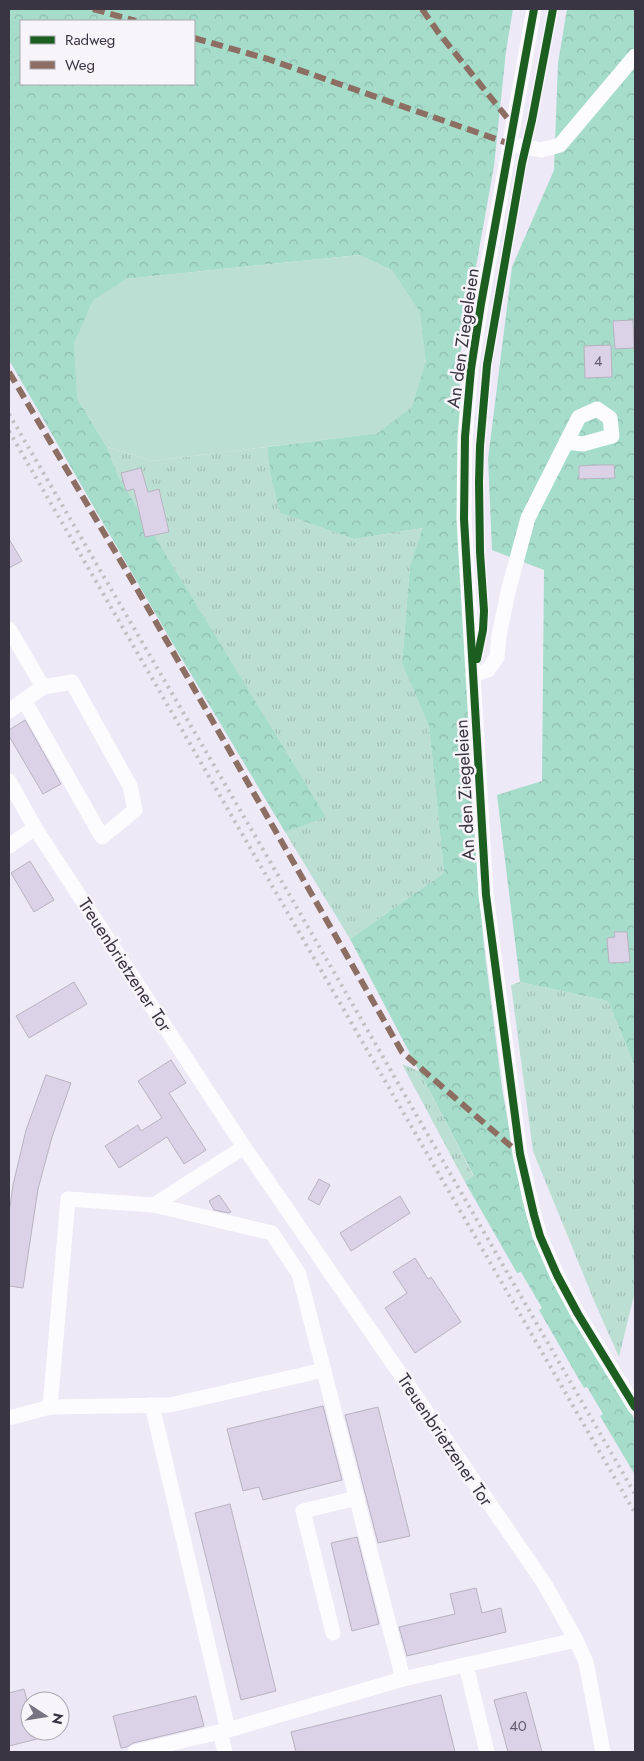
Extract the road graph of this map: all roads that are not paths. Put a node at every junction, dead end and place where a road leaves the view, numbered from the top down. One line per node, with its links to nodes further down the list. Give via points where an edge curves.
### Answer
1 (534, 9): 3 (street, An den Ziegeleien)
2 (635, 56): 3 (street, via 560,145 542,150)
3 (510, 144): 6 (street, An den Ziegeleien, via 474,350 465,437 464,519)
4 (566, 442): 6 (street, via 528,518 508,588 497,657 488,670)
5 (9, 629): 7 (street)
6 (473, 675): 18 (street, An den Ziegeleien, via 486,895 512,1104 527,1189 540,1236 557,1275)
7 (43, 687): 8 (street); 8 (street, via 72,682 130,786 134,810 102,837)
8 (24, 700): 9 (street)
9 (9, 711)
10 (9, 781): 11 (street, Treuenbrietzener Tor)
11 (36, 828): 12 (street); 13 (street, Treuenbrietzener Tor)
12 (9, 846)
13 (244, 1147): 14 (street); 22 (street, Treuenbrietzener Tor, via 544,1583)
14 (154, 1206): 15 (street, via 272,1233 298,1274); 17 (street, via 68,1199)
15 (324, 1370): 16 (street, via 170,1405); 20 (street)
16 (152, 1405): 17 (street); 25 (street)
17 (50, 1407): 19 (street)
18 (635, 1407)
19 (9, 1418)
20 (356, 1498): 21 (street, via 303,1511); 24 (street)
21 (333, 1633)
22 (576, 1640): 23 (street); 29 (street, Treuenbrietzener Tor, via 586,1662)
23 (466, 1665): 24 (street); 28 (street)
24 (404, 1679): 25 (street)
25 (224, 1731): 26 (street); 27 (street)
26 (135, 1752)
27 (225, 1752)
28 (487, 1752)
29 (603, 1752)

